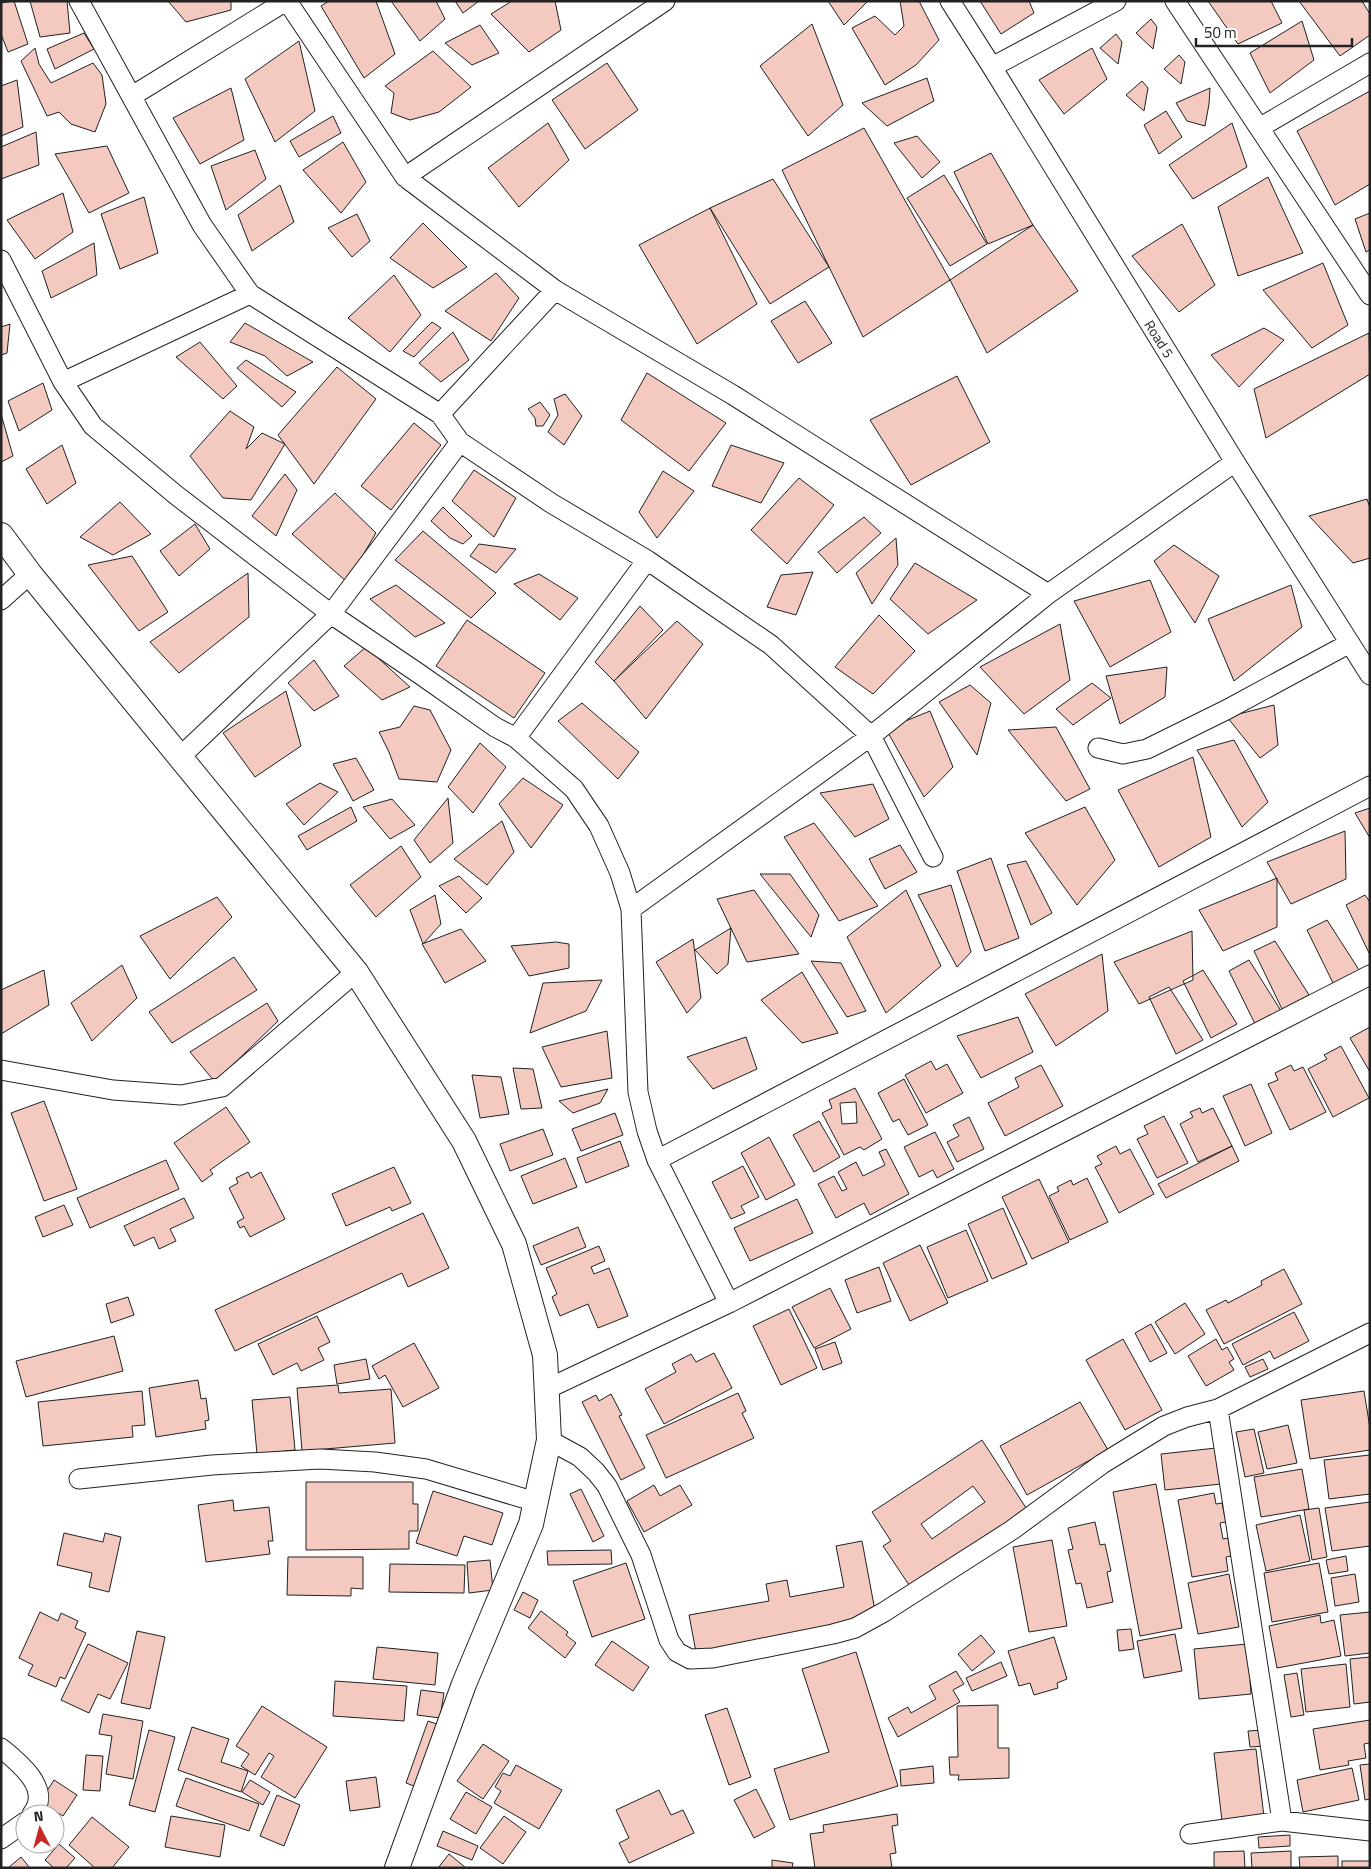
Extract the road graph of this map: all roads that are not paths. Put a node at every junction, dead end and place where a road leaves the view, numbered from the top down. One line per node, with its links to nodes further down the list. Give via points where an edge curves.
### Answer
1 (79, 1): 9 (street)
2 (286, 1): 9 (street); 11 (street)
3 (665, 1): 11 (street)
4 (950, 1): 8 (street, Road 5)
5 (1116, 1): 8 (street)
6 (1175, 1): 10 (street)
7 (1370, 63): 10 (street)
8 (992, 67): 19 (street, Road 5)
9 (132, 96): 14 (street, via 202,225)
10 (1259, 128): 15 (street)
11 (405, 177): 13 (street)
12 (1, 260): 16 (street)
13 (555, 290): 17 (street); 23 (street, via 733,395)
14 (250, 294): 16 (street); 17 (street)
15 (1370, 295)
16 (63, 382): 25 (street, via 93,426 176,495)
17 (440, 414): 18 (street)
18 (460, 442): 21 (street, via 551,503); 25 (street)
19 (1235, 462): 23 (street); 26 (street, Road 5)
20 (1, 535): 22 (street)
21 (647, 560): 28 (street, via 771,645); 29 (street)
22 (30, 574): 24 (street); 31 (street)
23 (1048, 594): 28 (street)
24 (1, 600)
25 (331, 614): 29 (street, via 495,727); 31 (street)
26 (1350, 642): 27 (street, Road 5); 30 (street, via 1147,749 1123,754)
27 (1370, 675)
28 (871, 736): 33 (street); 34 (street)
29 (516, 738): 34 (street, via 574,789 599,826 620,873)
30 (1098, 748)
31 (180, 756): 35 (street)
32 (1370, 786): 38 (street)
33 (933, 857)
34 (631, 909): 38 (street, via 638,1092)
35 (356, 972): 37 (street, via 222,1087 181,1095 113,1090); 41 (street, via 464,1141 514,1244 545,1355)
36 (1370, 975): 39 (street)
37 (1, 1070)
38 (657, 1160): 39 (street)
39 (729, 1303): 41 (street)
40 (1370, 1333): 42 (street)
41 (547, 1389): 43 (street)
42 (1218, 1409): 43 (street, via 1164,1426 1102,1464 1012,1530 855,1628 712,1658 690,1658 677,1652 669,1640 641,1555 607,1486 580,1457); 48 (street)
43 (549, 1440): 45 (street)
44 (79, 1480): 45 (street, via 212,1465 329,1459 426,1469)
45 (536, 1502): 53 (street, via 531,1524 464,1684)
46 (1, 1748): 47 (street, via 24,1767 36,1785)
47 (37, 1804)
48 (1282, 1821): 50 (street); 51 (street)
49 (15, 1829): 52 (street)
50 (1370, 1831)
51 (1190, 1834)
52 (1, 1839)
53 (397, 1868)

